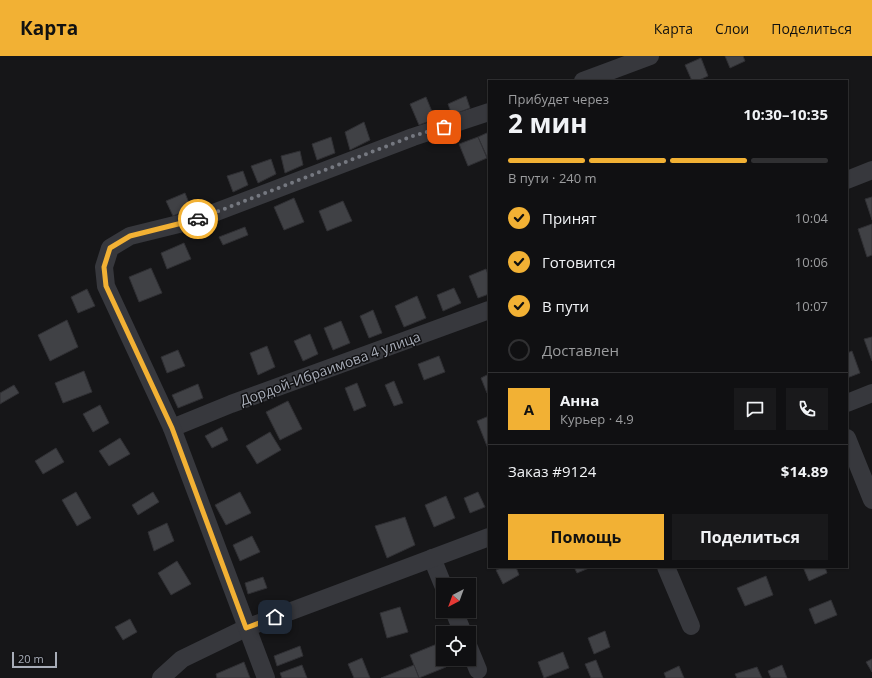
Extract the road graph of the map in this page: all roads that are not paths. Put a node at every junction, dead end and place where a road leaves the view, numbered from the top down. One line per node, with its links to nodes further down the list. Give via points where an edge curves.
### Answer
1 (650, 56): 2 (street)
2 (586, 80)
3 (488, 112): 9 (street, via 413,136 195,220 130,236 110,248 104,267 106,286)
4 (872, 170): 5 (street)
5 (848, 180)
6 (488, 310): 9 (street, Дордой-Ибраимова 4 улица, via 230,404)
7 (872, 393): 8 (street)
8 (848, 403)
9 (172, 428): 17 (street)
10 (848, 440): 11 (street)
11 (872, 500)
12 (488, 537): 13 (street)
13 (432, 558): 15 (street); 17 (street)
14 (666, 568): 16 (street)
15 (440, 578)
16 (691, 626)
17 (246, 628): 20 (street, via 182,659); 21 (street)
18 (476, 665): 19 (street)
19 (478, 670)
20 (161, 678)
21 (266, 678)

